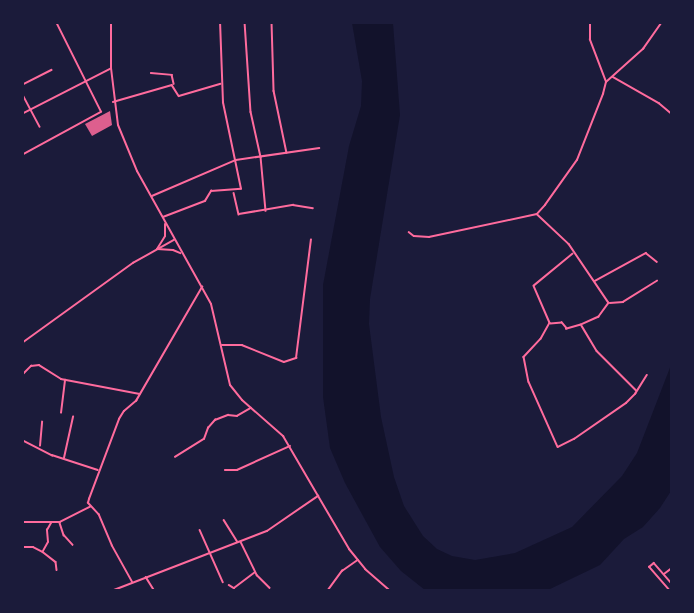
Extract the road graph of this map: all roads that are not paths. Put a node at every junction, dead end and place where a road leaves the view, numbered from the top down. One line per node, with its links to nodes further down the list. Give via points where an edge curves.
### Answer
1 (56, 22): 12 (street)
2 (111, 22): 8 (main road)
3 (220, 22): 14 (street)
4 (245, 22): 26 (street, via 251,112)
5 (272, 22): 24 (street, via 274,91)
6 (590, 22): 13 (street, via 590,40)
7 (662, 22): 11 (street, via 643,49)
8 (111, 68): 12 (street); 18 (main road)
9 (51, 70): 15 (street)
10 (151, 72): 16 (street, via 172,75)
11 (613, 76): 13 (street); 21 (street)
12 (87, 80): 19 (street); 25 (street, via 101,108 99,115)
13 (606, 82): 32 (street, via 577,160)
14 (222, 84): 16 (street, via 179,96); 27 (street, via 228,134)
15 (22, 85)
16 (174, 85): 18 (street)
17 (22, 93): 19 (street)
18 (113, 102): 29 (main road, via 124,144)
19 (32, 110): 20 (street); 22 (street)
20 (22, 114)
21 (672, 114)
22 (40, 127)
23 (319, 148): 24 (street)
24 (287, 154): 26 (street)
25 (22, 155)
26 (261, 157): 27 (street); 31 (street)
27 (236, 160): 28 (street, via 241,189); 29 (street)
28 (234, 192): 31 (street, via 237,213); 33 (street, via 211,191 205,201)
29 (151, 196): 33 (main road)
30 (313, 208): 31 (street, via 293,205)
31 (266, 211)
32 (537, 214): 35 (street, via 429,237); 39 (street, via 569,244)
33 (162, 217): 34 (main road)
34 (165, 222): 36 (main road); 38 (main road, via 165,236)
35 (410, 232)
36 (174, 240): 38 (street); 40 (main road)
37 (311, 240): 49 (street, via 296,358 284,363 242,345)
38 (157, 249): 40 (main road); 48 (street)
39 (573, 254): 43 (street); 46 (street, via 533,288)
40 (183, 255): 44 (main road)
41 (657, 262): 43 (street, via 646,253)
42 (657, 280): 45 (street, via 623,302)
43 (594, 282): 45 (street)
44 (202, 286): 49 (main road, via 214,313); 54 (street)
45 (609, 303): 47 (street, via 599,317)
46 (550, 323): 47 (street, via 562,323 567,328); 53 (street, via 524,360 529,382 558,447 626,403)
47 (581, 325): 53 (street, via 593,347)
48 (22, 343)
49 (221, 345): 55 (main road, via 230,385)
50 (22, 375): 52 (street, via 37,364)
51 (647, 375): 53 (street)
52 (65, 379): 54 (street); 56 (street)
53 (637, 391)
54 (140, 394): 64 (street, via 122,414)
55 (252, 408): 60 (main road); 62 (street, via 237,416 229,414 217,419 204,439)
56 (61, 413)
57 (73, 417): 63 (street)
58 (42, 422): 61 (street)
59 (22, 440): 61 (street)
60 (290, 446): 65 (street, via 237,470); 66 (main road)
61 (39, 447): 63 (street)
62 (175, 456)
63 (63, 458): 64 (street)
64 (99, 470): 67 (street, via 88,499)
65 (225, 470)
66 (319, 495): 73 (street, via 270,529); 79 (main road)
67 (90, 506): 71 (street); 85 (street, via 99,515)
68 (224, 520): 74 (street)
69 (22, 522): 70 (street)
70 (52, 522): 71 (street); 77 (street)
71 (60, 522): 75 (street)
72 (200, 530): 78 (street)
73 (241, 541): 74 (street); 82 (street)
74 (237, 542): 78 (street)
75 (73, 545)
76 (22, 547): 77 (street)
77 (43, 552): 81 (street, via 56,562)
78 (212, 552): 84 (street); 86 (street)
79 (358, 560): 92 (street, via 343,570); 93 (main road)
80 (672, 568): 83 (street)
81 (57, 570)
82 (255, 571): 87 (street, via 234,588); 89 (street)
83 (664, 575): 88 (street); 94 (street, via 654,563 649,567)
84 (145, 577): 85 (street); 91 (street)
85 (132, 582): 90 (street)
86 (223, 582)
87 (229, 585)
88 (672, 585)
89 (270, 588)
90 (114, 591)
91 (154, 591)
92 (328, 591)
93 (389, 591)
94 (669, 591)

